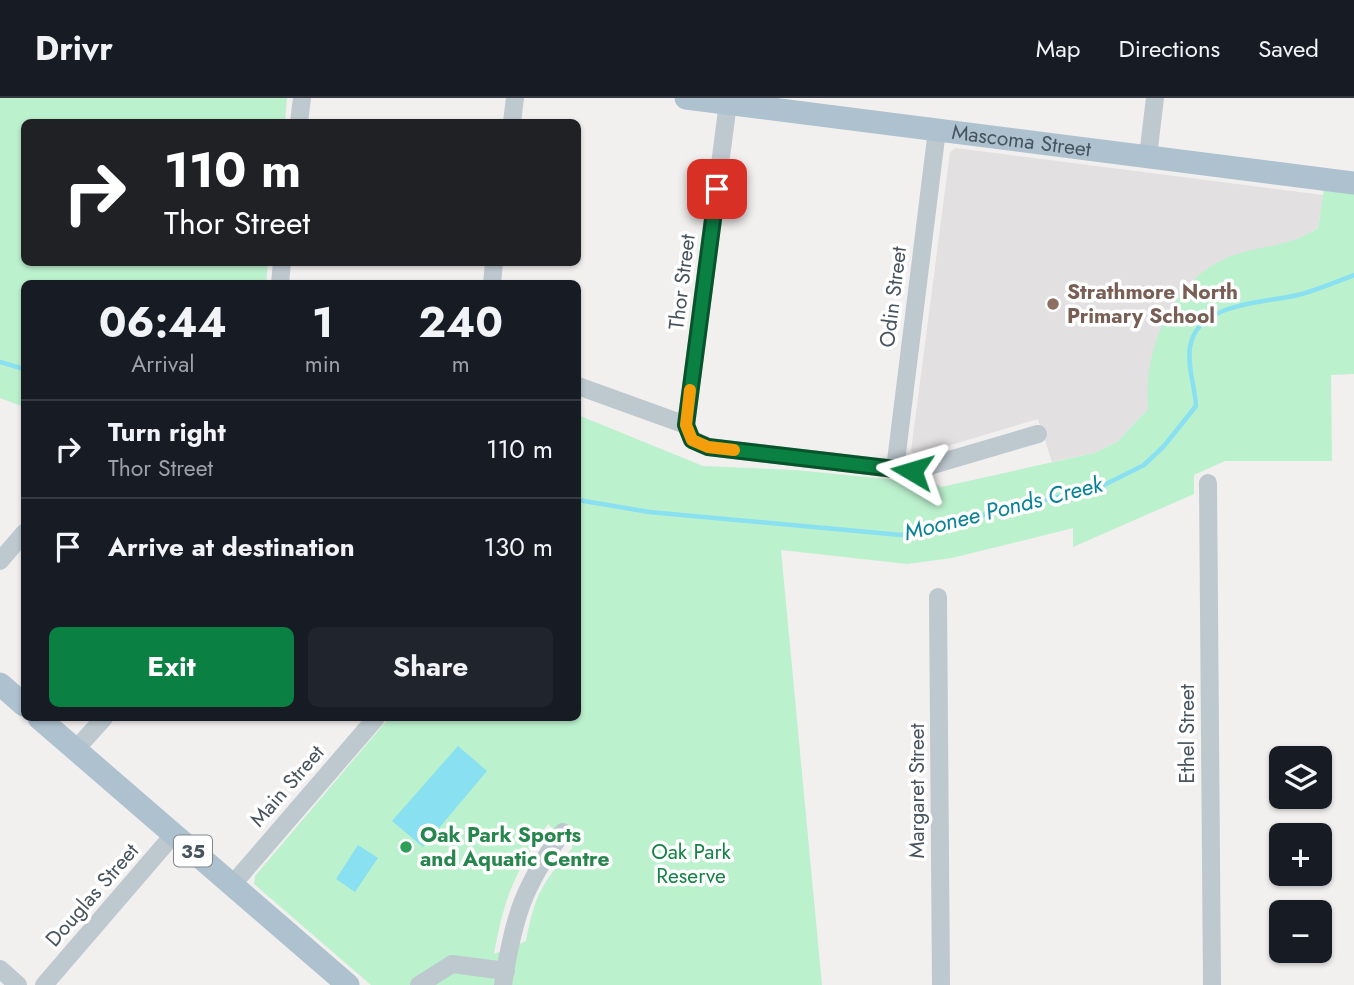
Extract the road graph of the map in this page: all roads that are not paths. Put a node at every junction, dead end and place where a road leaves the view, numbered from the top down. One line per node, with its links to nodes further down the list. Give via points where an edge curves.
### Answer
1 (302, 98): 6 (street)
2 (515, 98): 7 (street)
3 (687, 98): 5 (main road, Mascoma Street)
4 (1155, 98): 9 (street)
5 (728, 103): 8 (main road, Mascoma Street); 12 (street, Thor Street)
6 (299, 119)
7 (512, 119)
8 (937, 130): 9 (main road, Mascoma Street); 14 (street, Odin Street)
9 (1148, 156): 10 (main road, Mascoma Street)
10 (1354, 183)
11 (581, 387): 12 (street)
12 (686, 425): 14 (street, via 692,440 708,447)
13 (1038, 434): 14 (street, via 912,471)
14 (895, 469)
15 (1208, 484): 35 (street, Ethel Street)
16 (21, 536): 17 (street)
17 (0, 561)
18 (938, 597): 34 (street, Margaret Street)
19 (0, 684): 20 (main road)
20 (21, 702)
21 (43, 721): 24 (main road, 35)
22 (101, 721): 24 (street)
23 (373, 721): 27 (street, Main Street)
24 (76, 749): 26 (main road, 35)
25 (563, 832): 29 (street, via 532,875 522,898)
26 (174, 834): 27 (main road, 35); 31 (street, Douglas Street)
27 (232, 885): 32 (main road, 35)
28 (0, 969): 30 (street)
29 (505, 978): 33 (street, via 452,964)
30 (18, 985)
31 (44, 985)
32 (348, 985)
33 (421, 985)
34 (941, 985)
35 (1212, 985)

